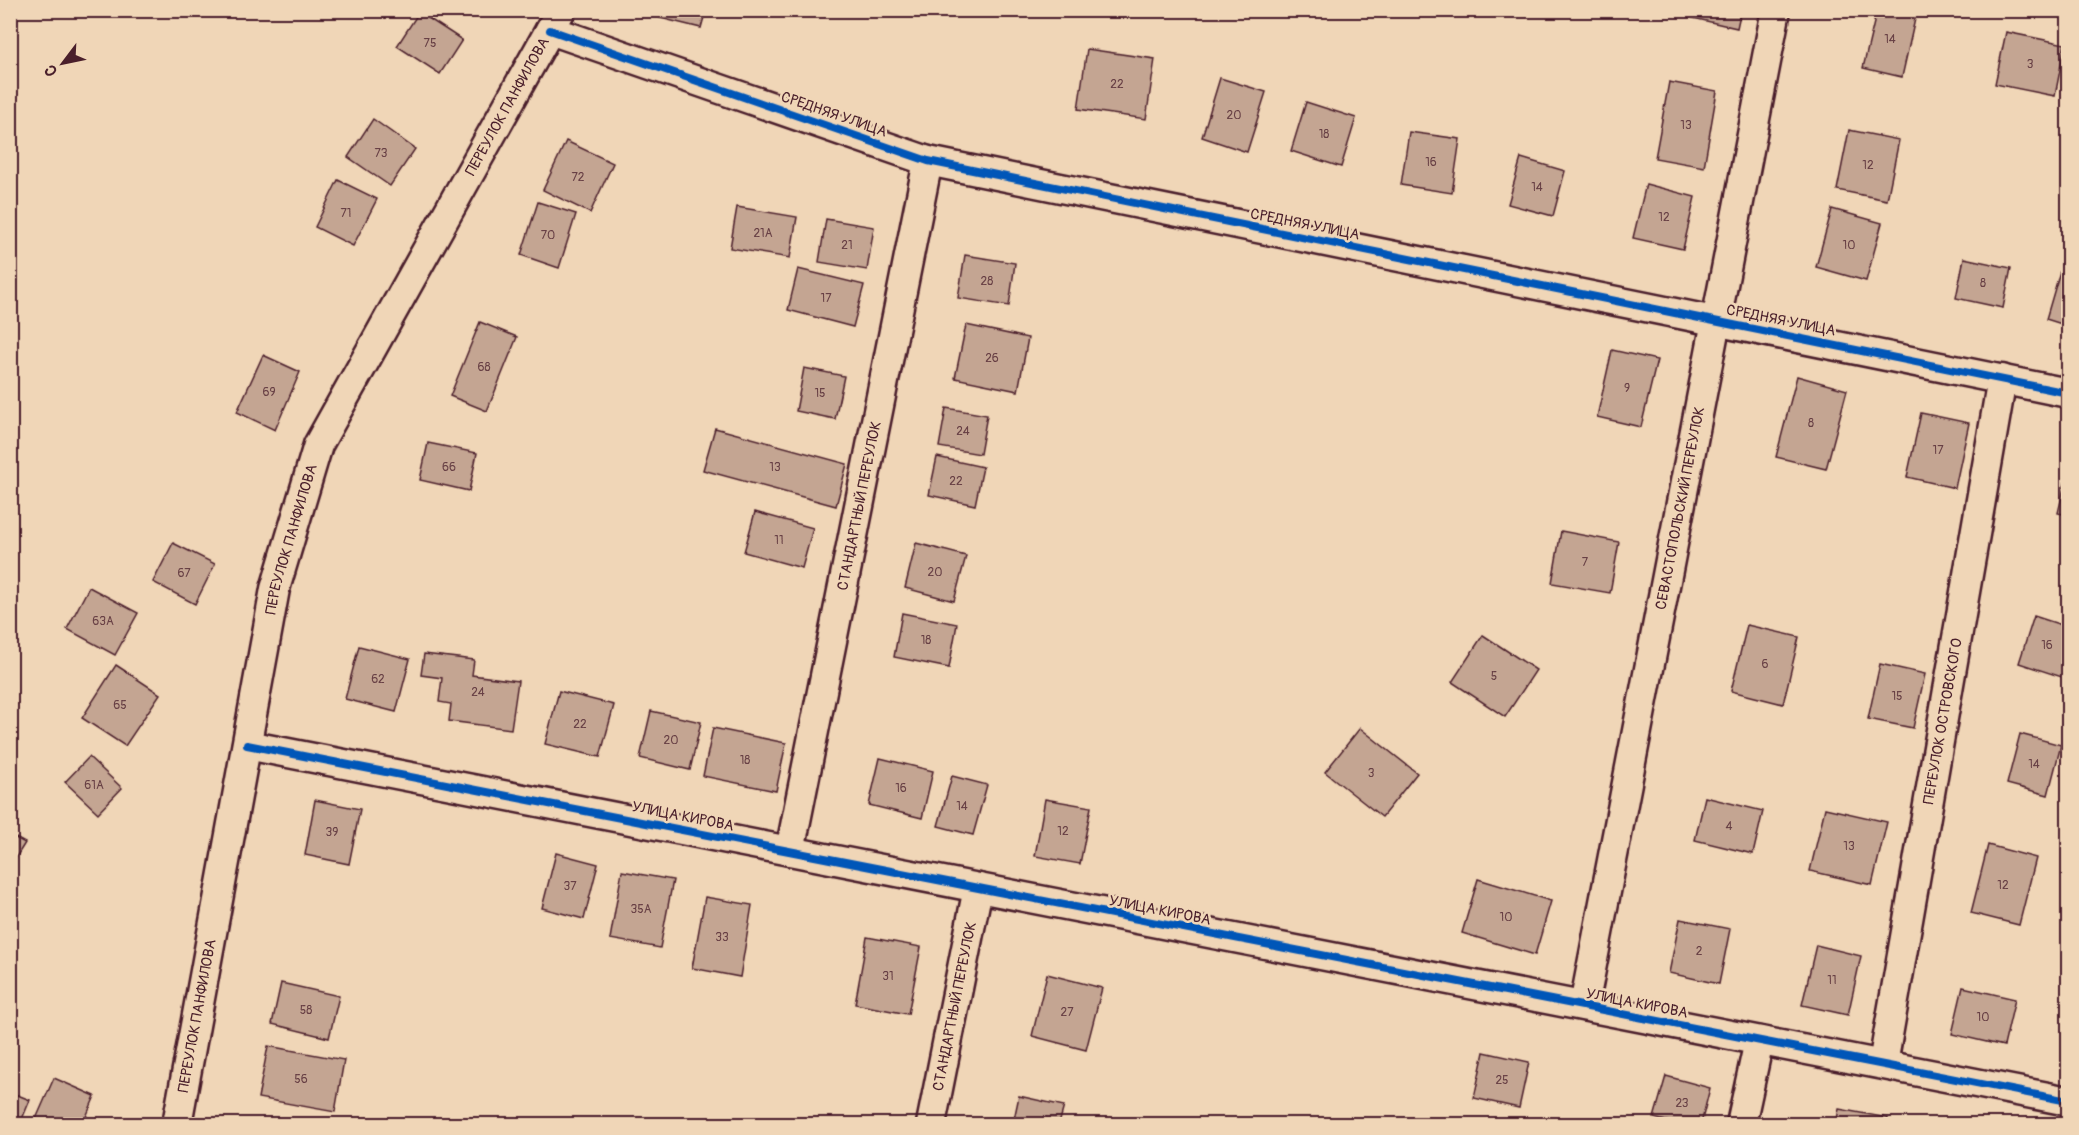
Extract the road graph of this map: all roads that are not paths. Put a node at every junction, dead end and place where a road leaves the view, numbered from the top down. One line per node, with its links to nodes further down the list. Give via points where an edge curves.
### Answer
1 (1776, 10): 4 (street, СЕВАСТОПОЛЬСКИЙ ПЕРЕУЛОК)
2 (555, 20): 3 (street, СРЕДНЯЯ УЛИЦА); 7 (street, ПЕРЕУЛОК ПАНФИЛОВА, via 318,445 275,589)
3 (928, 161): 4 (street, СРЕДНЯЯ УЛИЦА); 8 (street, СТАНДАРТНЫЙ ПЕРЕУЛОК)
4 (1716, 321): 5 (street, СРЕДНЯЯ УЛИЦА); 10 (street, СЕВАСТОПОЛЬСКИЙ ПЕРЕУЛОК)
5 (2002, 379): 6 (street, СРЕДНЯЯ УЛИЦА); 12 (street, ПЕРЕУЛОК ОСТРОВСКОГО)
6 (2068, 393)
7 (247, 745): 8 (street, УЛИЦА КИРОВА); 14 (street, ПЕРЕУЛОК ПАНФИЛОВА)
8 (790, 851): 9 (street, УЛИЦА КИРОВА)
9 (978, 888): 10 (street, УЛИЦА КИРОВА); 15 (street, СТАНДАРТНЫЙ ПЕРЕУЛОК)
10 (1584, 1006): 11 (street, УЛИЦА КИРОВА)
11 (1759, 1041): 12 (street, УЛИЦА КИРОВА); 16 (street)
12 (1883, 1064): 13 (street, УЛИЦА КИРОВА)
13 (2068, 1101)
14 (177, 1125)
15 (932, 1125)
16 (1742, 1125)

